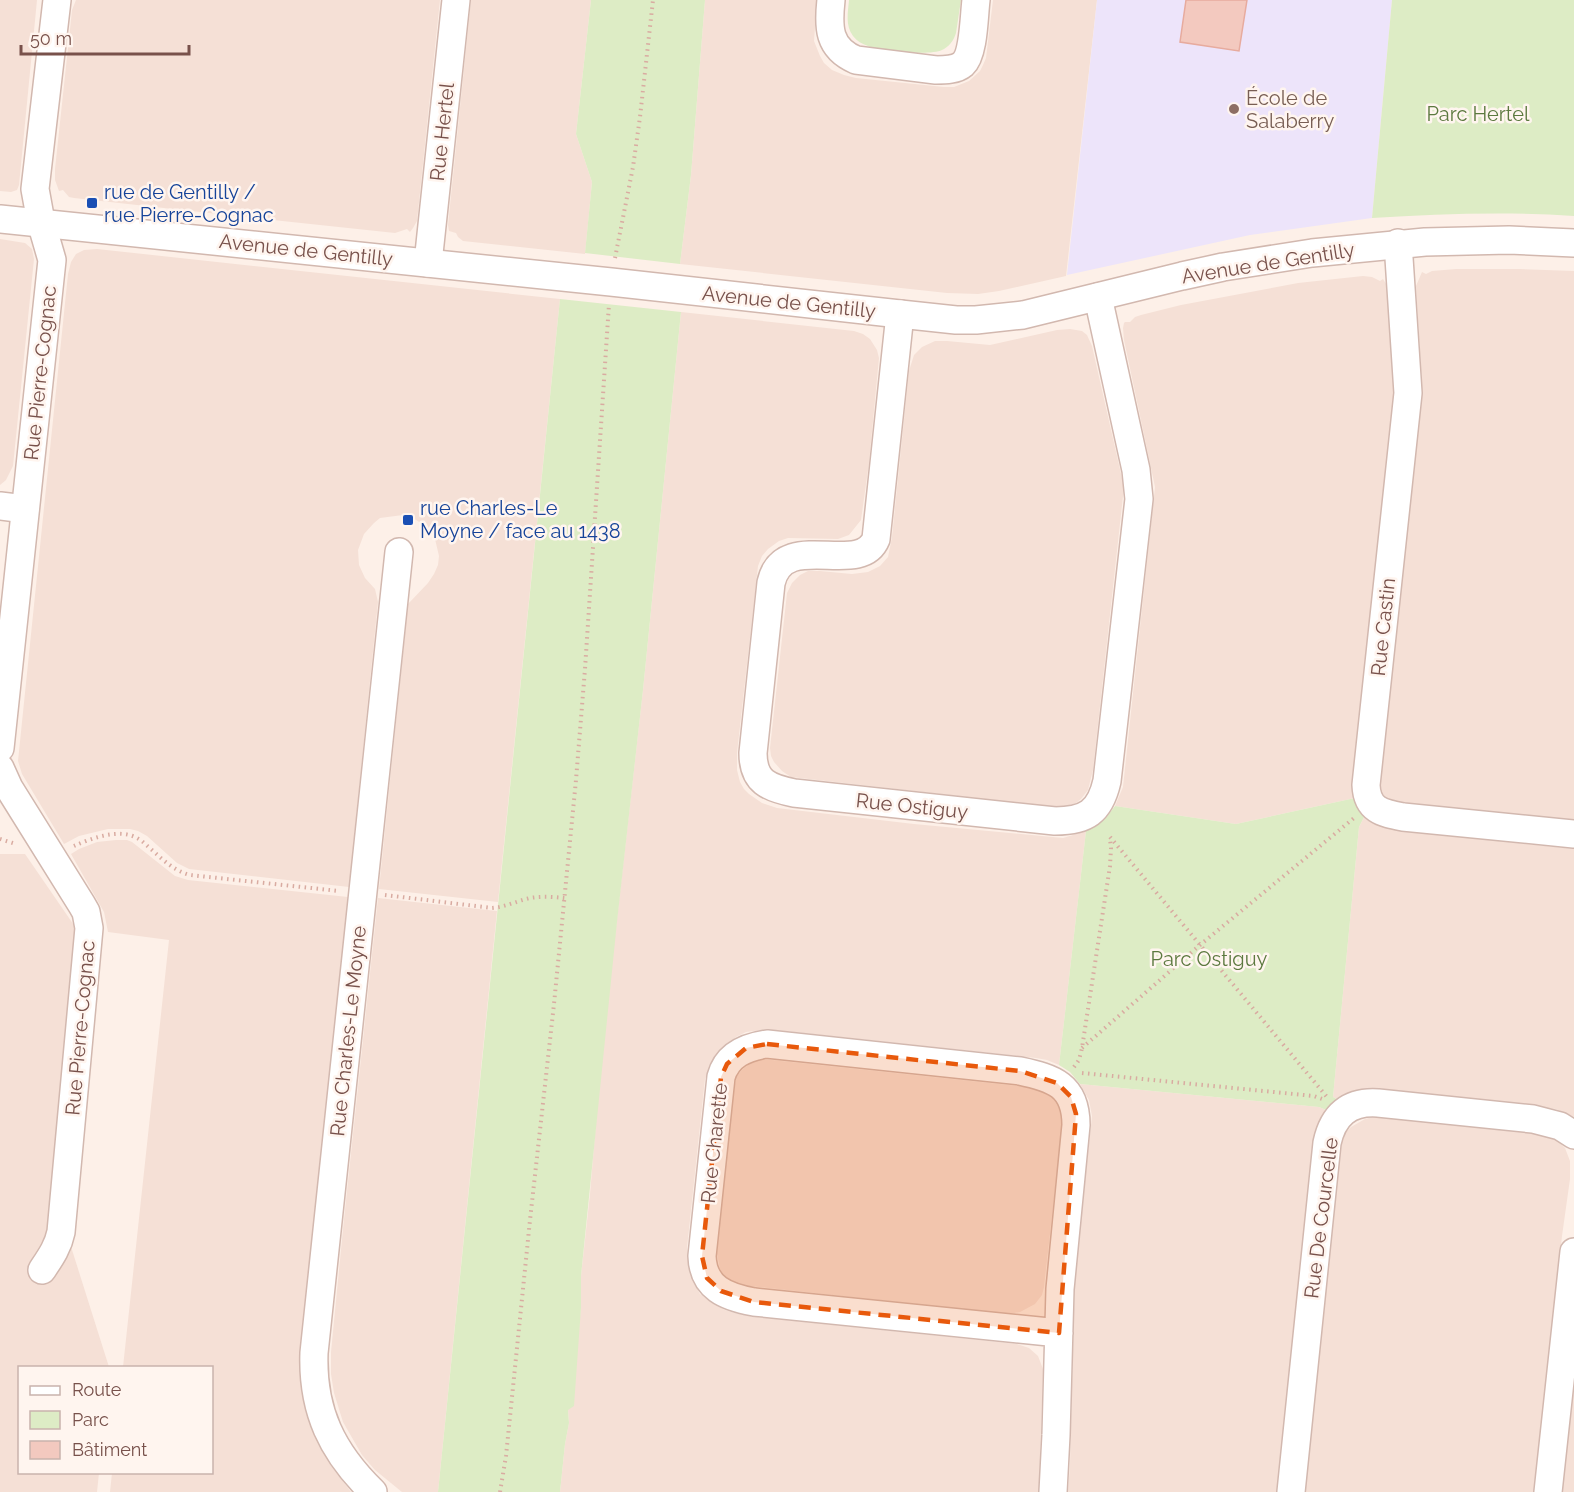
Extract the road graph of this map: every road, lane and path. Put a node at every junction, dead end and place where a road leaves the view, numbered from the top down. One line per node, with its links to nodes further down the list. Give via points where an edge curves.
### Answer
1 (57, 0): 7 (street, Rue Pierre-Cognac, via 35,189)
2 (456, 0): 11 (street, Rue Hertel)
3 (653, 0): 10 (path, via 633,167)
4 (831, 0): 5 (street, via 832,35 840,50 850,57 948,70 968,59)
5 (976, 0)
6 (0, 219): 7 (street, Avenue de Gentilly)
7 (41, 222): 11 (street, Avenue de Gentilly); 15 (street, Rue Pierre-Cognac, via 52,260)
8 (1398, 243): 9 (street, Avenue de Gentilly); 12 (street, Avenue de Gentilly, via 1223,267); 19 (street, Rue Castin, via 1408,393 1366,785)
9 (1574, 243)
10 (615, 260)
11 (428, 263): 14 (street, Avenue de Gentilly)
12 (1098, 297): 14 (street, Avenue de Gentilly, via 997,319 956,320); 14 (street, Rue Ostiguy, via 1139,499 1107,782 1095,809 1071,820 794,793 767,785 754,767 775,571 783,561 797,556 865,551 876,539)
13 (608, 305): 26 (path, via 585,669)
14 (900, 314)
15 (12, 508): 17 (street, Rue Pierre-Cognac)
16 (399, 552): 34 (street, Rue Charles-Le Moyne, via 313,1370 320,1412 332,1442)
17 (0, 747)
18 (0, 768): 32 (street, Rue Pierre-Cognac, via 86,912 89,928 61,1232 54,1253)
19 (1371, 804): 21 (street, via 1387,814 1403,817); 27 (path)
20 (1106, 829): 22 (path)
21 (1574, 834)
22 (1110, 837): 27 (path); 28 (path, via 1110,866)
23 (69, 848): 24 (path, via 100,836 118,834 139,838 181,873)
24 (348, 892)
25 (379, 895): 26 (path, via 492,908 531,898)
26 (565, 898): 35 (path)
27 (1200, 945): 28 (path); 29 (path)
28 (1082, 1048): 29 (path, via 1070,1072 1314,1096)
29 (1338, 1109): 30 (street, Rue De Courcelle, via 1378,1103 1533,1119 1560,1126); 37 (street, Rue De Courcelle, via 1327,1143)
30 (1574, 1135)
31 (1574, 1252): 38 (street)
32 (42, 1270)
33 (1059, 1333): 33 (street, Rue Charette, via 1076,1125 1074,1105 1065,1089 1049,1079 1020,1071 767,1044 746,1048 733,1057 721,1077 702,1256 704,1271 713,1285 738,1299 754,1302); 36 (street, Rue Charette)
34 (373, 1492)
35 (501, 1492)
36 (1053, 1492)
37 (1291, 1492)
38 (1548, 1492)

